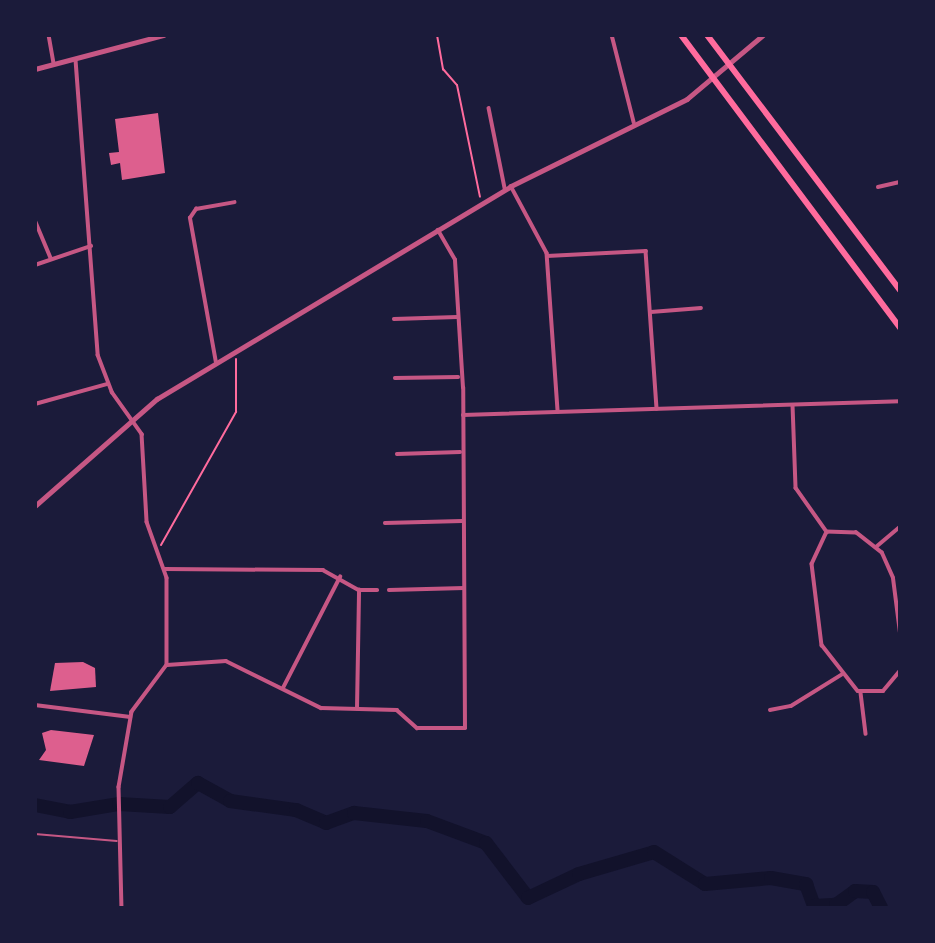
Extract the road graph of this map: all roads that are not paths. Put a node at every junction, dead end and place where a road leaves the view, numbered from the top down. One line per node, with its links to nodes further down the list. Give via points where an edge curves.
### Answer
1 (49, 35): 8 (street)
2 (164, 35): 7 (street)
3 (612, 35): 11 (street)
4 (681, 35): 28 (highway)
5 (707, 35): 22 (highway)
6 (763, 35): 11 (street, via 741,59 697,93)
7 (76, 60): 8 (street); 18 (street)
8 (54, 64): 9 (street)
9 (35, 69)
10 (489, 108): 14 (street)
11 (634, 122): 14 (street)
12 (900, 182): 13 (street)
13 (878, 187)
14 (508, 188): 17 (street); 19 (street)
15 (234, 202): 30 (street, via 196,209 190,218)
16 (35, 220): 20 (street)
17 (438, 230): 26 (street, via 455,260); 30 (street)
18 (91, 246): 20 (street); 33 (street, via 97,349)
19 (547, 256): 25 (street, via 644,250); 38 (street)
20 (51, 258): 21 (street)
21 (35, 265)
22 (900, 290)
23 (701, 309): 25 (street)
24 (35, 312): 29 (street)
25 (651, 312): 37 (street)
26 (457, 317): 27 (street); 31 (street)
27 (394, 318)
28 (900, 328)
29 (35, 356)
30 (216, 363): 40 (street)
31 (458, 377): 32 (street); 39 (street)
32 (395, 378)
33 (107, 384): 35 (street); 40 (street)
34 (900, 401): 36 (street)
35 (35, 404)
36 (793, 405): 37 (street); 47 (street, via 796,488)
37 (657, 409): 38 (street)
38 (558, 412): 39 (street)
39 (463, 415): 41 (street)
40 (132, 420): 43 (street); 49 (street, via 143,437 147,522)
41 (460, 453): 42 (street); 44 (street)
42 (397, 454)
43 (35, 506)
44 (462, 521): 45 (street); 51 (street)
45 (385, 523)
46 (899, 528): 48 (street)
47 (827, 532): 48 (street, via 852,531); 58 (street, via 812,561 818,632)
48 (876, 547): 55 (street, via 892,573)
49 (165, 569): 50 (street, via 320,569); 56 (street)
50 (340, 577): 52 (street); 59 (street)
51 (464, 588): 54 (street); 62 (street, via 469,631 465,727 417,728 397,710)
52 (359, 590): 53 (street); 62 (street)
53 (377, 590)
54 (389, 590)
55 (900, 633)
56 (167, 665): 59 (street, via 226,661); 64 (street)
57 (900, 671): 60 (street, via 883,691)
58 (841, 676): 60 (street); 63 (street, via 794,704)
59 (283, 688): 62 (street, via 321,708)
60 (861, 692): 65 (street)
61 (35, 705): 64 (street)
62 (357, 709)
63 (770, 710)
64 (130, 717): 67 (street, via 118,797)
65 (866, 734)
66 (35, 834): 67 (lane)
67 (117, 841): 68 (street)
68 (122, 908)

